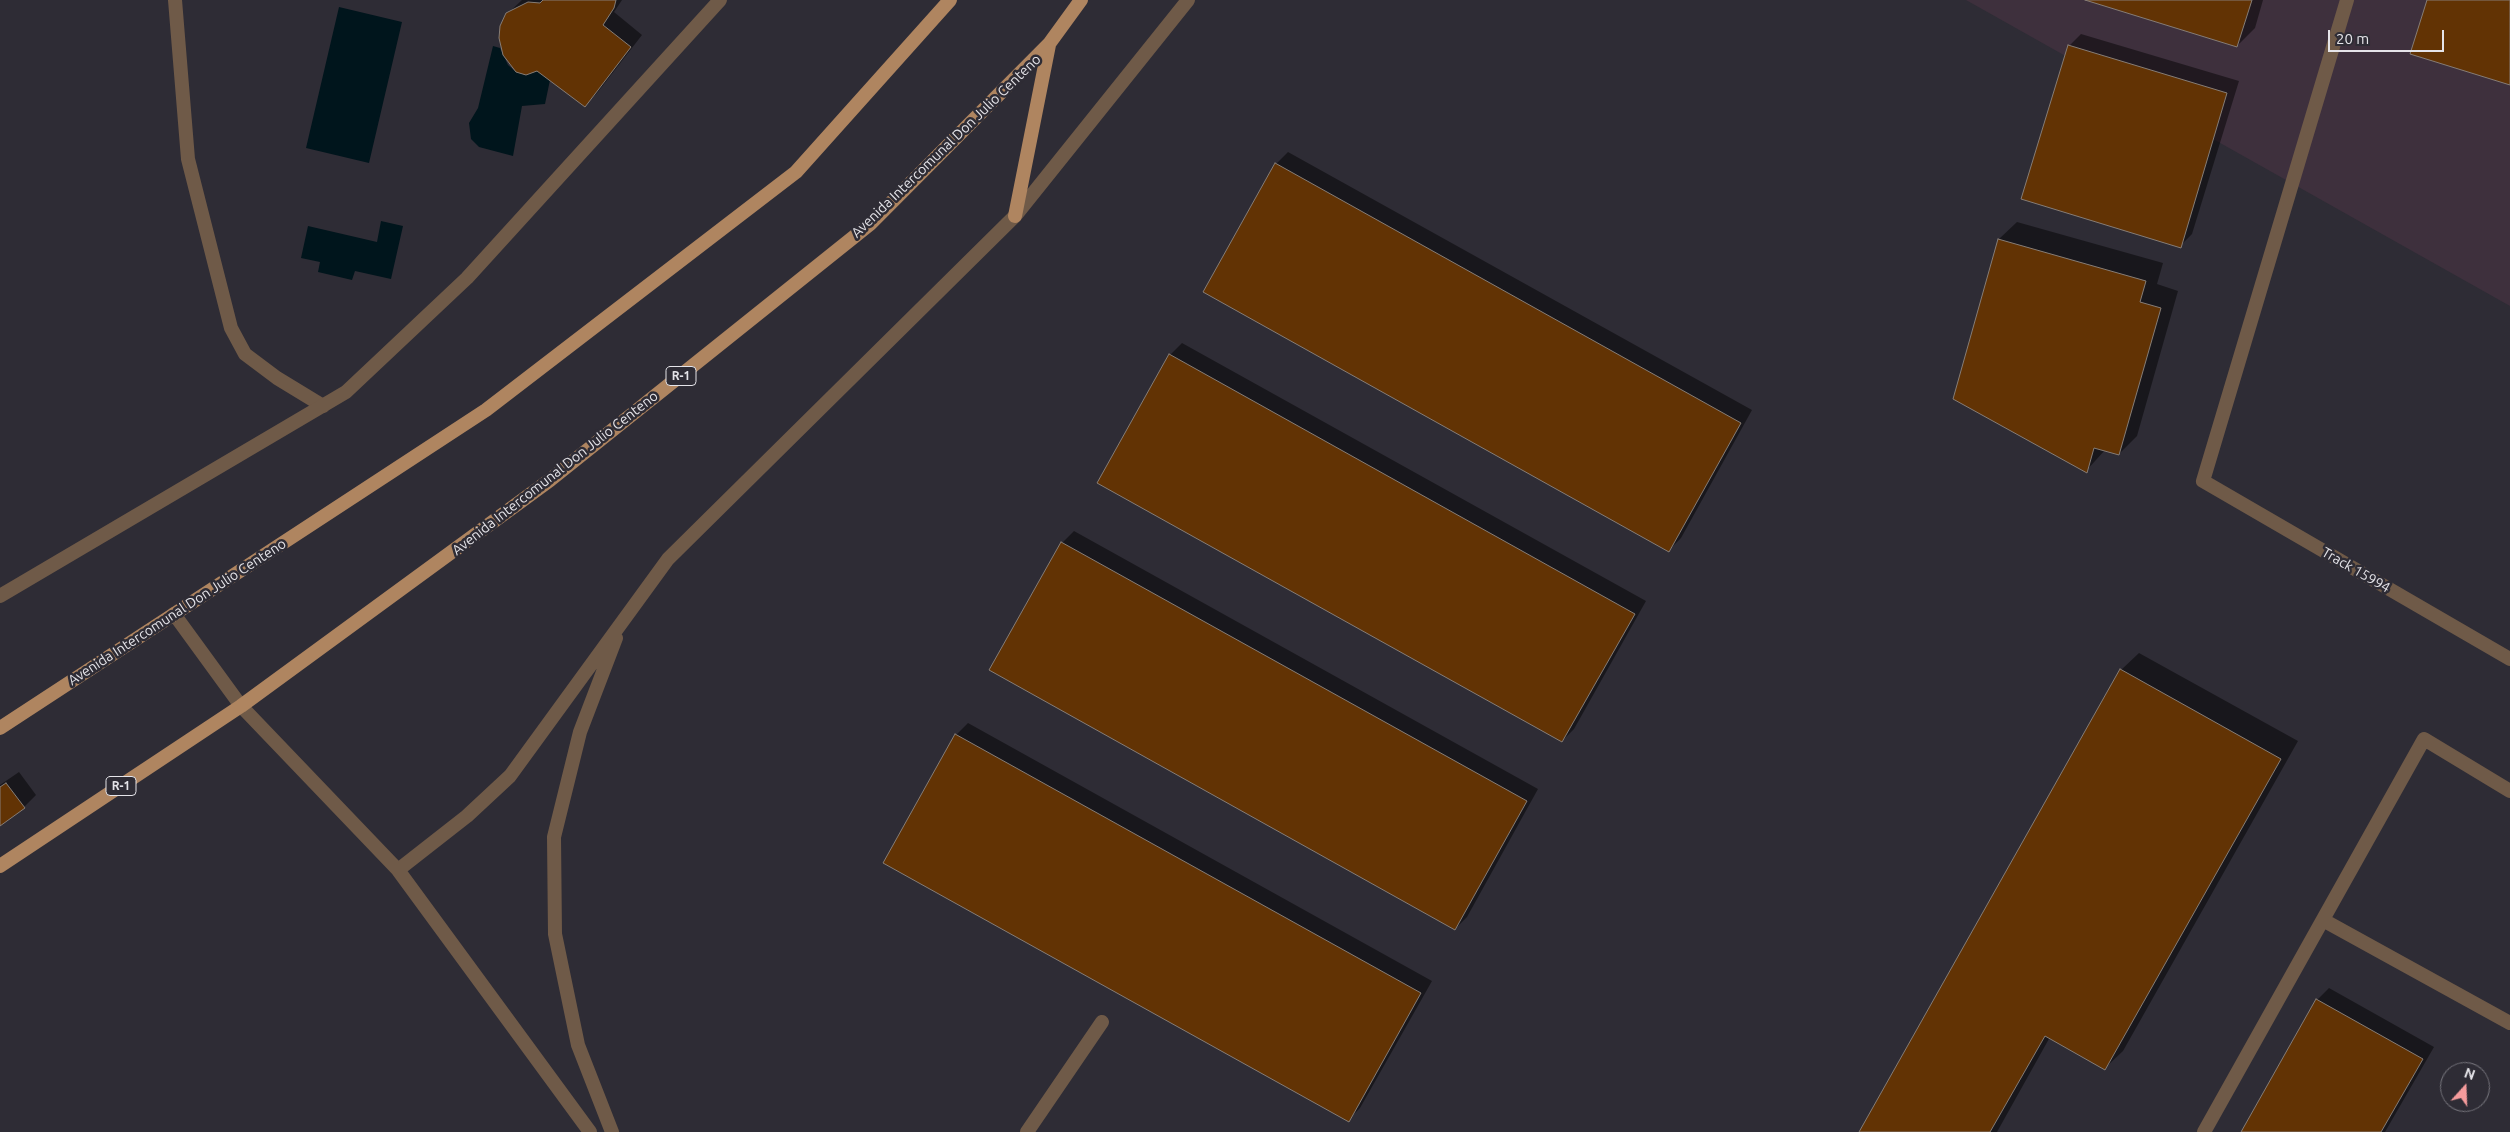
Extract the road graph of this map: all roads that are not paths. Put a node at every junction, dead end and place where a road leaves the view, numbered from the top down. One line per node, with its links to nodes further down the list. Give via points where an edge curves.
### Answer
1 (175, 0): 9 (street, via 188,159 231,328 245,354)
2 (720, 0): 9 (street, via 467,278 346,392)
3 (950, 0): 11 (main road, Avenida Intercomunal Don Julio Centeno, via 796,172 486,410)
4 (1081, 0): 7 (main road, Avenida Intercomunal Don Julio Centeno / R-1)
5 (1188, 0): 8 (street)
6 (2347, 0): 13 (street, Track 15994, via 2203,481)
7 (1049, 44): 8 (main road); 14 (main road, Avenida Intercomunal Don Julio Centeno / R-1, via 870,224 550,480)
8 (1015, 216): 12 (street, via 668,559)
9 (324, 406): 10 (street)
10 (0, 596)
11 (174, 614): 14 (street); 15 (main road, Avenida Intercomunal Don Julio Centeno)
12 (623, 621): 18 (street, via 510,776 468,816); 23 (street, via 580,732 554,837 555,934 578,1044)
13 (2510, 659)
14 (241, 706): 17 (main road, Avenida Intercomunal Don Julio Centeno / R-1); 18 (street)
15 (0, 728)
16 (2510, 791): 19 (street, via 2424,739)
17 (0, 866)
18 (398, 870): 22 (street)
19 (2323, 920): 21 (street); 25 (street)
20 (1102, 1022): 24 (street)
21 (2510, 1023)
22 (590, 1132)
23 (612, 1132)
24 (1027, 1132)
25 (2204, 1132)

